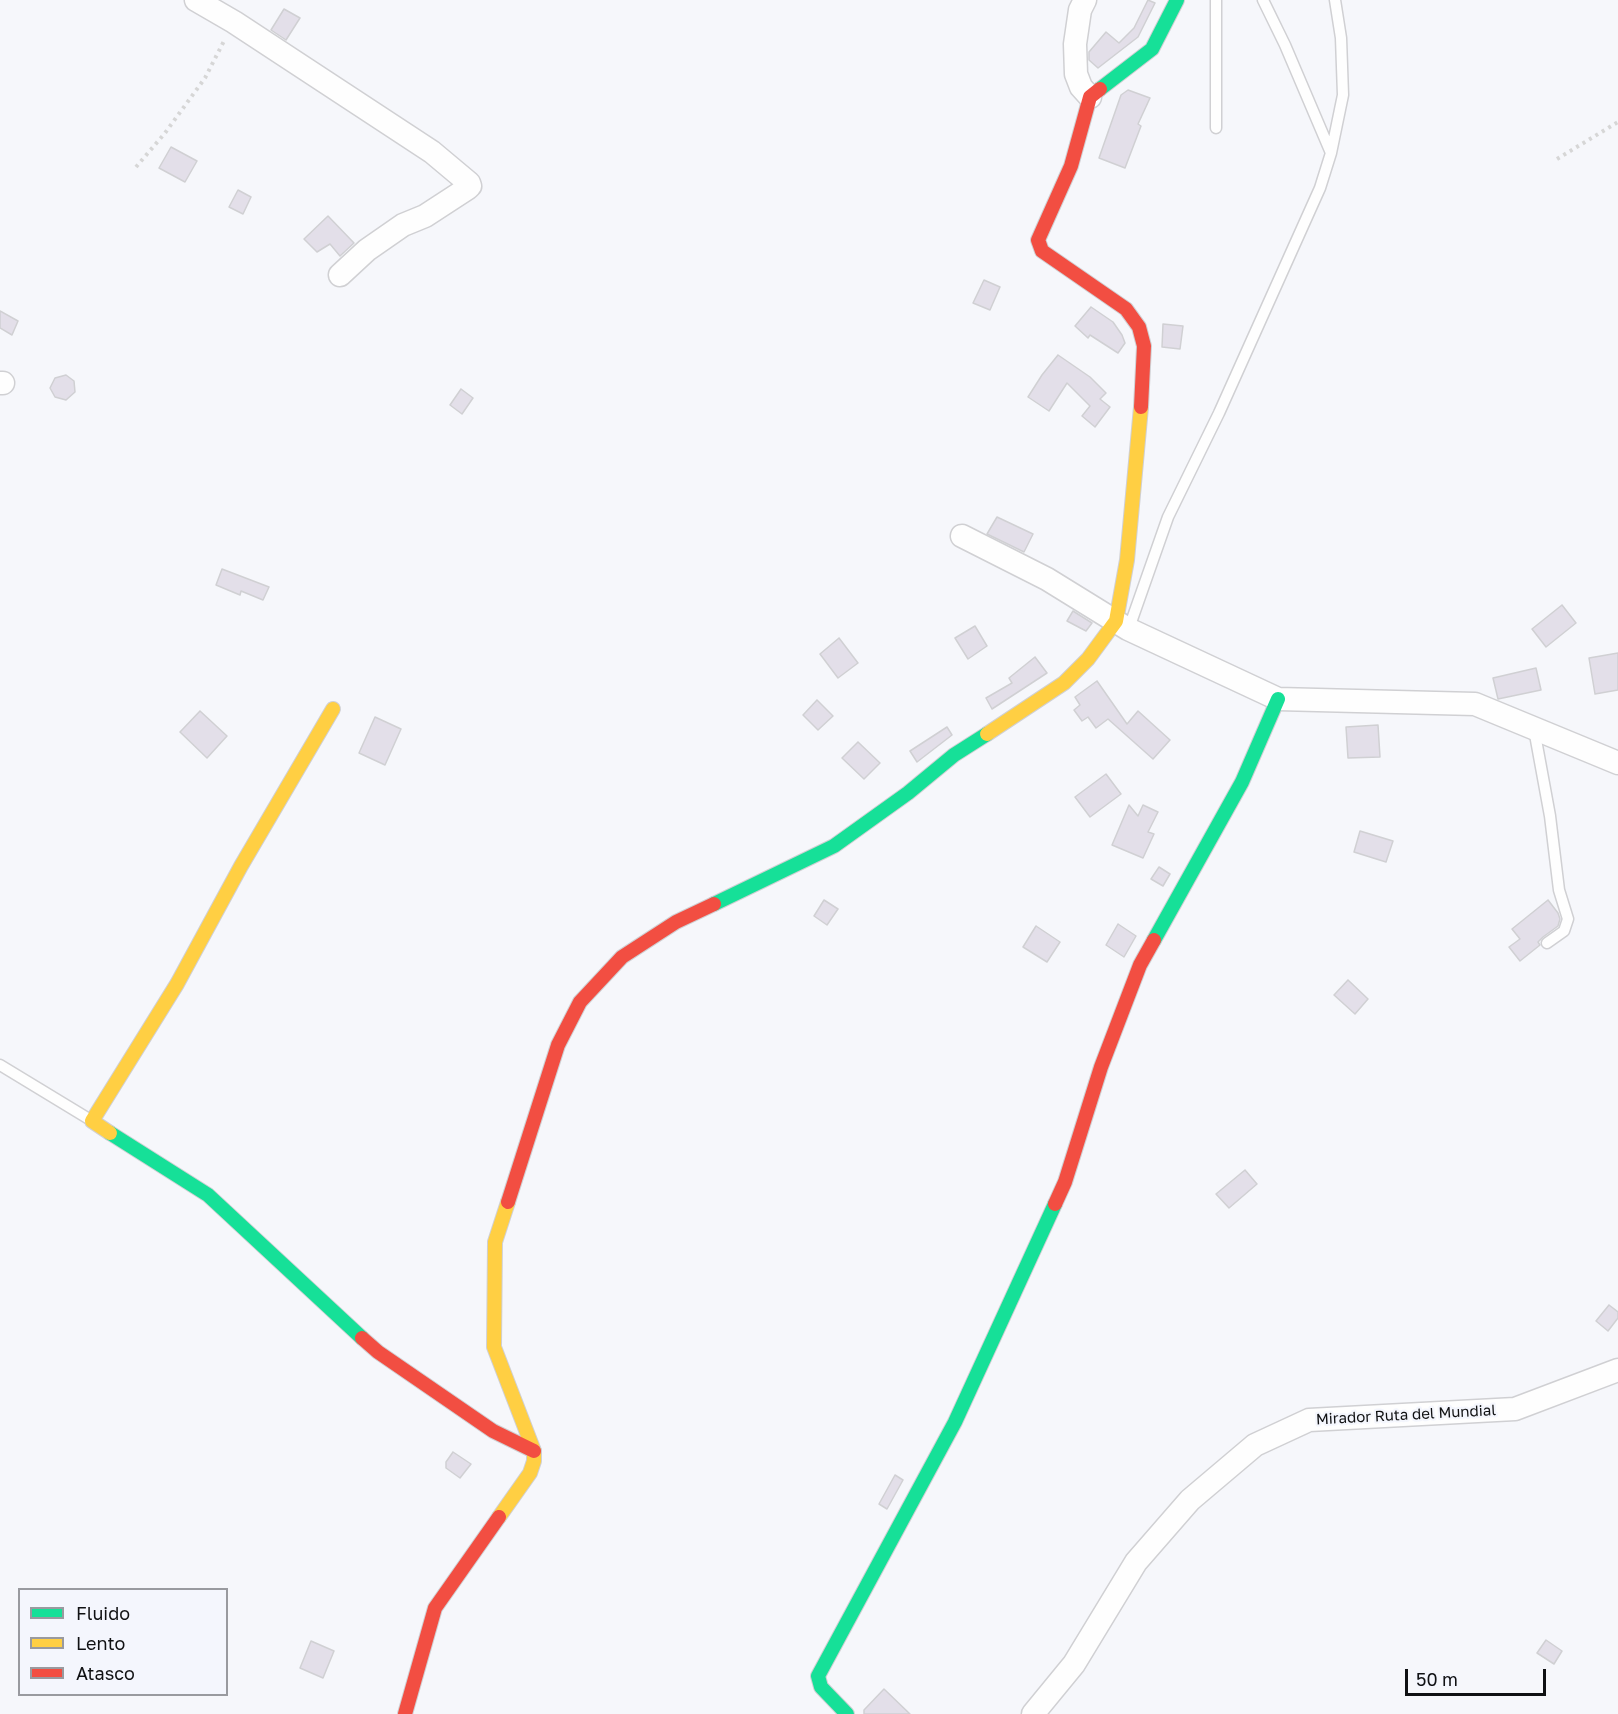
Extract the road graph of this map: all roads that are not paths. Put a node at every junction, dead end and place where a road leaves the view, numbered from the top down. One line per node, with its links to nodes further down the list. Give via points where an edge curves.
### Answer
1 (196, 0): 10 (street, via 432,152 470,186 425,216 403,225)
2 (1085, 0): 7 (street, via 1075,44 1076,74)
3 (1177, 0): 7 (street, via 1152,49)
4 (1216, 0): 8 (lane)
5 (1263, 0): 9 (lane)
6 (1335, 0): 9 (lane, via 1343,95)
7 (1090, 97): 12 (street, via 1071,166 1038,240 1042,251 1126,309 1139,327 1144,346)
8 (1216, 128)
9 (1331, 153): 12 (lane, via 1320,188)
10 (340, 275)
11 (962, 536): 12 (street, via 1047,579)
12 (1122, 625): 13 (street); 21 (street, via 1064,683 954,755 834,846 676,922 621,957 580,1002 558,1045 495,1242 494,1347)
13 (1278, 699): 15 (street, via 1475,704); 23 (street, via 1242,782 1140,965 1101,1067 1065,1182 955,1422 823,1664 818,1676 822,1687)
14 (333, 709): 19 (street, via 177,984)
15 (1534, 729): 16 (street); 17 (lane, via 1559,890 1568,919 1564,931)
16 (1618, 763)
17 (1547, 944)
18 (0, 1065): 19 (lane)
19 (92, 1121): 21 (street, via 208,1195 378,1352 493,1431)
20 (1618, 1370): 24 (street, Mirador Ruta del Mundial, via 1515,1408 1309,1420 1255,1445 1190,1500 1136,1562 1074,1664)
21 (534, 1451): 22 (street, via 530,1473 435,1608)
22 (405, 1714)
23 (847, 1714)
24 (1033, 1714)

